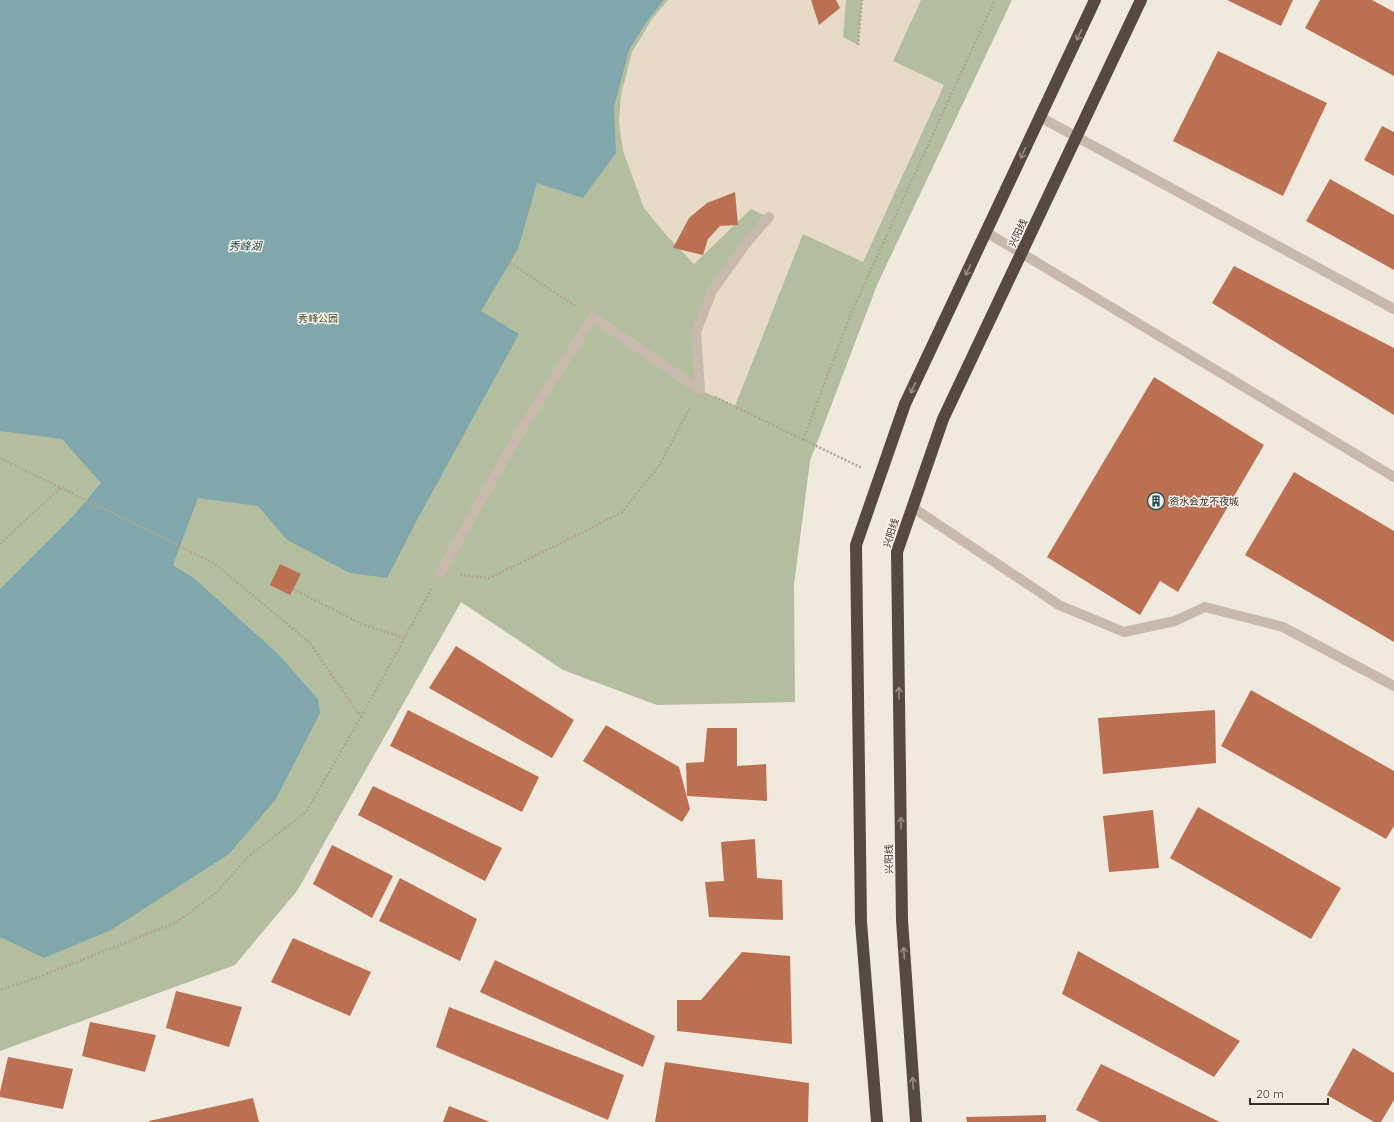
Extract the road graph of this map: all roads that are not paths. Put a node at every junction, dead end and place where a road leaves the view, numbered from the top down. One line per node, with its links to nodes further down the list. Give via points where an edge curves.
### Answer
1 (1095, 0): 3 (highway, one-way to 3)
2 (1141, 0): 4 (highway, 兴阳线)
3 (1040, 117): 4 (street); 6 (highway, one-way to 6)
4 (1077, 136): 7 (highway, 兴阳线); 8 (street)
5 (768, 217): 11 (street, via 712,291 696,332 700,390 593,317 520,432)
6 (986, 232): 7 (street); 13 (highway, one-way to 13, via 905,404 856,545 861,922)
7 (1022, 252): 9 (street); 10 (highway, 兴阳线, via 943,419)
8 (1394, 309)
9 (1394, 477)
10 (912, 507): 12 (street, via 1059,604 1124,632 1175,621 1205,607 1284,627); 14 (highway, 兴阳线, one-way to 10, via 902,920 896,552)
11 (440, 573)
12 (1394, 686)
13 (877, 1122)
14 (916, 1122)

